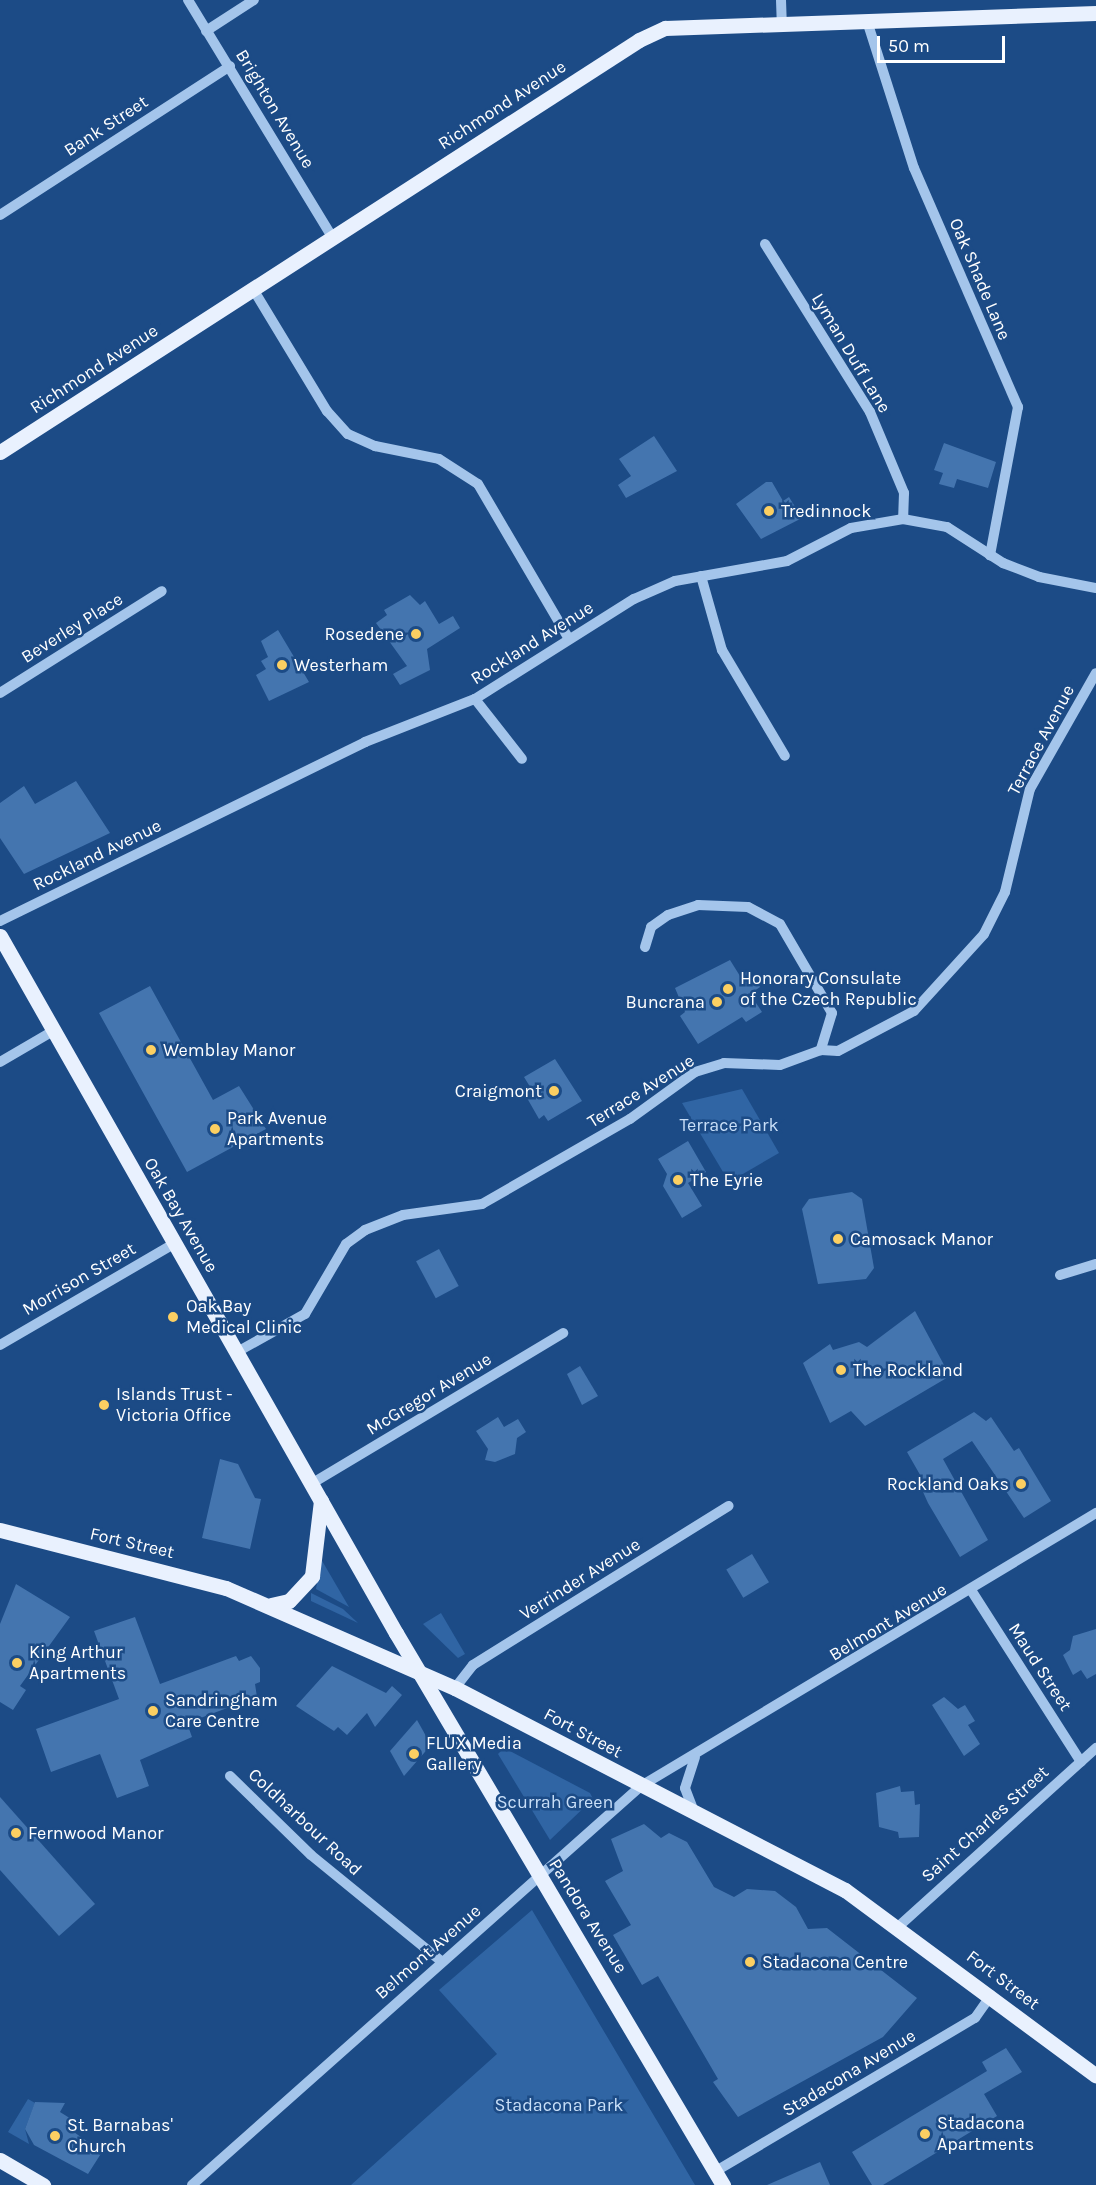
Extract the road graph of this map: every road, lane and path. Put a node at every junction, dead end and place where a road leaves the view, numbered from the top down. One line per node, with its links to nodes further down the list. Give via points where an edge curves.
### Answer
1 (188, 0): 7 (street, Brighton Avenue)
2 (254, 0): 7 (street)
3 (781, 0): 6 (street)
4 (1096, 13): 5 (main road, Richmond Avenue)
5 (867, 21): 6 (main road, Richmond Avenue); 15 (street, Oak Shade Lane, via 914,168 1018,407)
6 (782, 23): 10 (main road, Richmond Avenue, via 665,28 639,40)
7 (206, 31): 8 (street, Brighton Avenue)
8 (230, 66): 9 (street, Bank Street); 10 (street, Brighton Avenue)
9 (0, 215)
10 (332, 237): 12 (main road, Richmond Avenue)
11 (765, 244): 14 (street, Lyman Duff Lane, via 870,412 904,494)
12 (253, 289): 13 (main road, Richmond Avenue); 19 (street, via 327,411 348,434 375,446 439,459 478,484)
13 (0, 452)
14 (903, 519): 15 (street, Rockland Avenue, via 947,527); 16 (street, Rockland Avenue, via 851,528 787,561)
15 (990, 555): 17 (street, Rockland Avenue, via 1039,577)
16 (701, 576): 19 (street, Rockland Avenue, via 634,598); 23 (street, via 722,650)
17 (1096, 588)
18 (162, 591): 21 (street, Beverley Place)
19 (569, 639): 22 (street, Rockland Avenue)
20 (1096, 673): 29 (street, Terrace Avenue, via 1030,789 1005,892 984,934 914,1011 838,1051)
21 (0, 693)
22 (475, 699): 24 (street); 25 (street, Rockland Avenue, via 365,742)
23 (785, 756)
24 (522, 759)
25 (0, 921)
26 (0, 936): 28 (main road, Oak Bay Avenue)
27 (645, 947): 29 (street, via 651,927 698,905 748,907 780,924 832,1013)
28 (53, 1031): 30 (street); 31 (main road, Oak Bay Avenue)
29 (821, 1050): 36 (street, Terrace Avenue, via 780,1065 724,1063 695,1072 630,1119 482,1204 403,1215 365,1230 346,1244 305,1314)
30 (0, 1062)
31 (175, 1243): 35 (street, Morrison Street); 36 (main road, Oak Bay Avenue)
32 (1096, 1264): 33 (street)
33 (1060, 1275)
34 (563, 1333): 37 (street, McGregor Avenue)
35 (0, 1345)
36 (237, 1352): 37 (main road, Oak Bay Avenue)
37 (311, 1484): 38 (main road, Oak Bay Avenue)
38 (321, 1501): 43 (main road, via 312,1576 289,1601); 44 (main road, Oak Bay Avenue)
39 (728, 1506): 45 (street, Verrinder Avenue, via 473,1665)
40 (1096, 1513): 42 (street, Belmont Avenue)
41 (0, 1530): 43 (main road, Fort Street, via 149,1565)
42 (971, 1590): 47 (street, Belmont Avenue); 48 (street, Maud Street)
43 (272, 1605): 44 (main road, Fort Street)
44 (418, 1670): 45 (main road, Fort Street); 52 (main road, Pandora Avenue)
45 (455, 1688): 50 (main road, Fort Street)
46 (1096, 1748): 48 (street, Saint Charles Street)
47 (696, 1757): 50 (street, Belmont Avenue); 51 (street, via 685,1788)
48 (1081, 1761): 53 (street, Saint Charles Street)
49 (230, 1776): 54 (street, Coldharbour Road, via 310,1856)
50 (641, 1786): 51 (main road, Fort Street); 52 (street, Belmont Avenue)
51 (696, 1812): 53 (main road, Fort Street, via 845,1890)
52 (541, 1878): 54 (street, Belmont Avenue); 58 (main road, Pandora Avenue)
53 (899, 1926): 55 (main road, Fort Street)
54 (441, 1961): 60 (street, Belmont Avenue)
55 (991, 1995): 56 (main road, Fort Street); 58 (street, Stadacona Avenue, via 975,2018)
56 (1096, 2076)
57 (0, 2160): 59 (main road)
58 (719, 2178)
59 (43, 2185)
60 (192, 2185)

